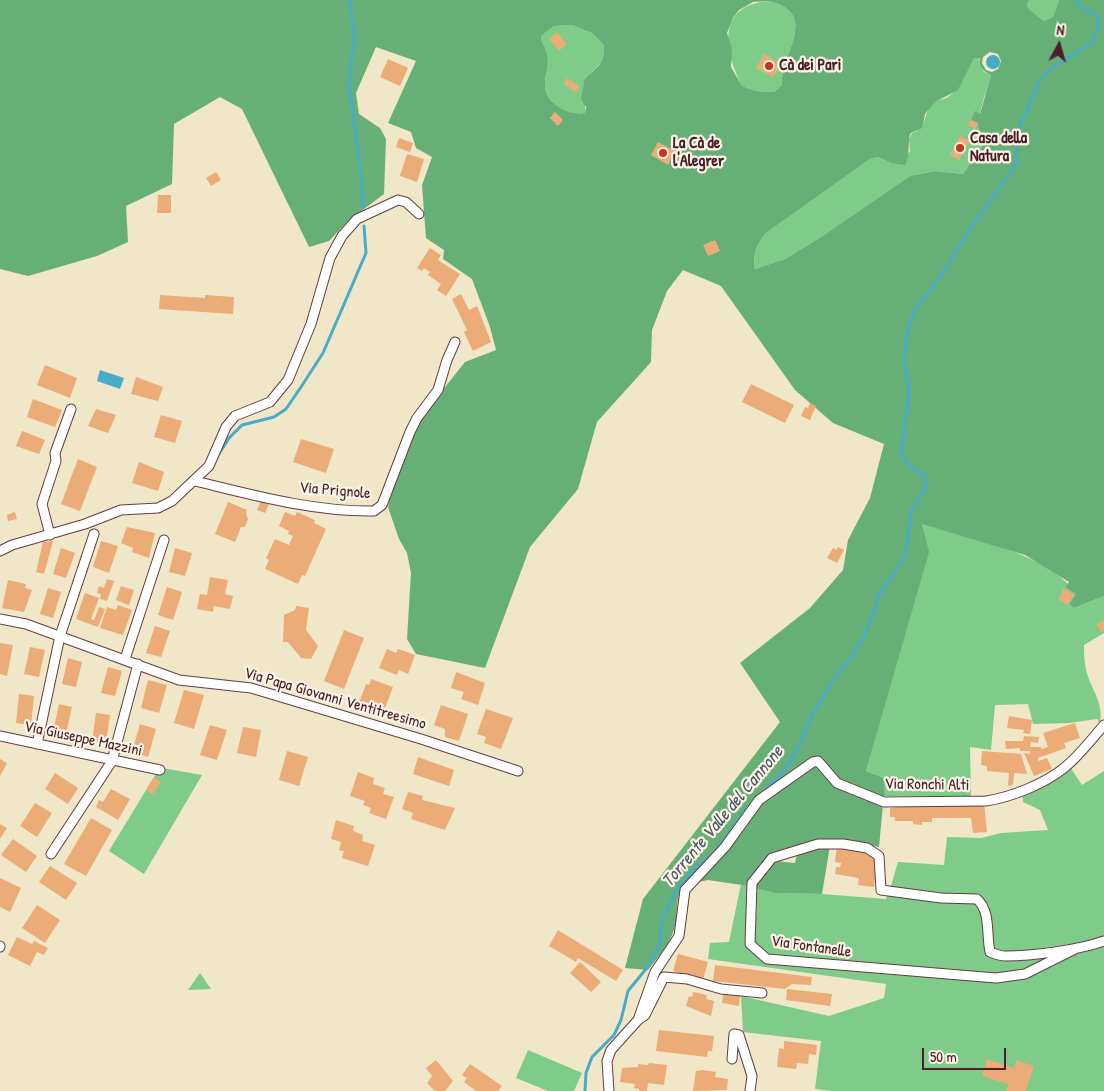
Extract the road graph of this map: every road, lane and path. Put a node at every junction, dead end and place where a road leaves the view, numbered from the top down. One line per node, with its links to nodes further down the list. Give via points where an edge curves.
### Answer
1 (419, 214): 4 (street, via 406,202 398,200 357,219 342,236 330,258 311,324 288,380 270,402 234,416 209,466)
2 (455, 342): 4 (street, Via Prignole, via 438,390 417,418 382,505 374,512 264,498)
3 (70, 409): 6 (street, via 42,504)
4 (195, 481): 6 (street, via 166,506 121,510)
5 (94, 534): 10 (street)
6 (50, 535): 8 (street)
7 (164, 540): 11 (street)
8 (0, 551)
9 (0, 618): 10 (street, Via Papa Giovanni Ventitreesimo)
10 (60, 636): 11 (street, Via Papa Giovanni Ventitreesimo); 15 (street)
11 (125, 659): 12 (street, Via Papa Giovanni Ventitreesimo)
12 (138, 664): 16 (street); 18 (street, Via Papa Giovanni Ventitreesimo, via 179,680 250,688 422,739)
13 (1104, 725): 23 (street, Via Ronchi Alti, via 1075,757 1050,777 1001,799 986,801 884,802 837,783 820,762 813,762 759,800 725,847 685,890 679,936 654,972)
14 (0, 736): 15 (street, Via Giuseppe Mazzini)
15 (36, 744): 16 (street, Via Giuseppe Mazzini)
16 (112, 761): 17 (street, Via Giuseppe Mazzini); 19 (street)
17 (160, 770)
18 (518, 772)
19 (51, 854)
20 (1104, 941): 21 (street, Via Fontanelle)
21 (1077, 948): 21 (street, Via Fontanelle, via 1003,957 990,952 986,936 987,914 983,904 977,899 881,890 880,856 867,848 818,844 772,858 752,883 750,944 767,959 996,978 1025,974)
22 (762, 993): 23 (street, via 664,977 645,1015)
23 (638, 1020): 25 (street, Via Ronchi Alti, via 611,1050 607,1061)
24 (732, 1058): 26 (street, via 734,1034 739,1035 752,1076)
25 (609, 1091)
26 (750, 1091)

